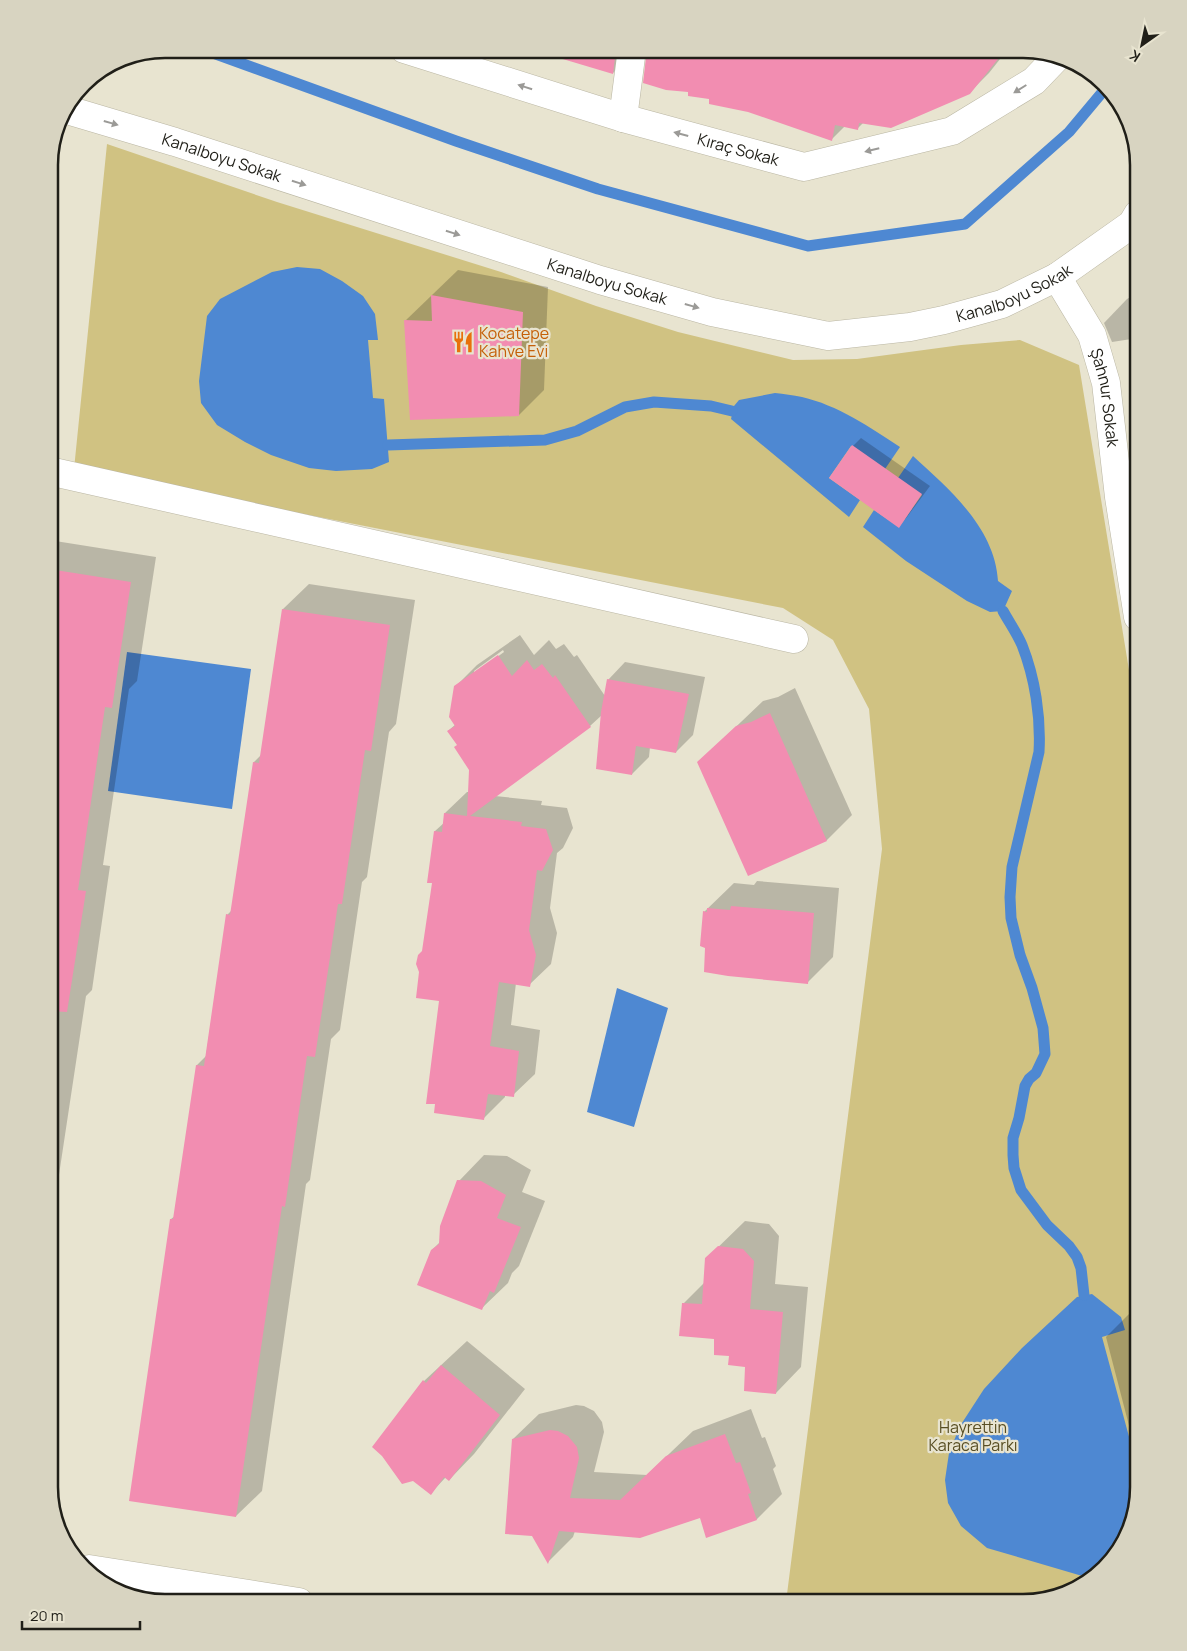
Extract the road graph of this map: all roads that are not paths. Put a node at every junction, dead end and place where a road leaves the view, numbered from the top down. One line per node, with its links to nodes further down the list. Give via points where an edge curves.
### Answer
1 (433, 58): 5 (street, Kıraç Sokak, one-way to 1)
2 (631, 58): 5 (street)
3 (1052, 62): 5 (street, Kıraç Sokak, one-way to 5, via 1034,81 952,131 804,167)
4 (71, 112): 7 (street, Kanalboyu Sokak, one-way to 7, via 175,142 600,280 712,312 828,336 910,328 944,320 1002,304)
5 (623, 118)
6 (1130, 223): 7 (street, Kanalboyu Sokak)
7 (1057, 277): 9 (street, Şahnur Sokak, via 1092,335 1106,383)
8 (58, 473): 10 (street)
9 (1130, 566)
10 (794, 639)
11 (100, 1572): 12 (street)
12 (241, 1593)

